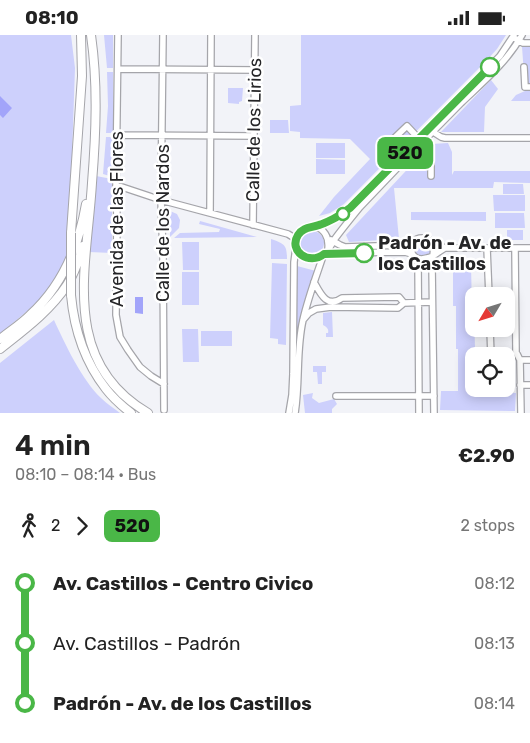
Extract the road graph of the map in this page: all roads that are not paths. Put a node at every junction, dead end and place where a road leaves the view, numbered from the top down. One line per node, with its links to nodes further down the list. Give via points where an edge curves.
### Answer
1 (81, 35): 66 (highway, bridge, via 82,76 71,233 72,311 92,368 106,390)
2 (91, 35): 20 (highway, via 96,105)
3 (118, 35): 10 (street, Avenida de las Flores)
4 (163, 35): 11 (street, Calle de los Nardos)
5 (211, 35): 12 (street)
6 (255, 35): 13 (street, Calle de los Lirios)
7 (517, 37): 8 (street, via 523,43); 15 (street, via 504,61)
8 (530, 43)
9 (524, 67): 14 (street, via 525,87)
10 (118, 69): 11 (street); 16 (street, Avenida de las Flores)
11 (162, 70): 12 (street); 17 (street, Calle de los Nardos)
12 (211, 70): 13 (street); 18 (street)
13 (255, 70): 19 (street, Calle de los Lirios)
14 (530, 87)
15 (431, 131): 21 (street, via 445,138); 22 (street)
16 (117, 135): 17 (street); 25 (street, Avenida de las Flores)
17 (162, 136): 18 (street); 26 (street, Calle de los Nardos)
18 (210, 136): 19 (street); 27 (street)
19 (254, 136): 28 (street, Calle de los Lirios)
20 (94, 137): 31 (highway); 55 (highway, via 84,215 67,266 43,303)
21 (530, 138)
22 (421, 141): 23 (street, via 407,126); 24 (street, via 431,156); 29 (street, via 343,214); 30 (street)
23 (384, 147)
24 (431, 176)
25 (116, 185): 26 (street); 59 (street, Avenida de las Flores, via 116,315 120,337 140,367)
26 (161, 200): 27 (street); 59 (street, Calle de los Nardos)
27 (210, 213): 28 (street)
28 (253, 225): 33 (street)
29 (316, 226): 32 (street); 33 (street, via 304,229)
30 (340, 231): 34 (street); 37 (street)
31 (87, 234): 56 (highway, via 67,286 38,318); 67 (highway, via 84,308 92,346 112,382)
32 (327, 237): 34 (street); 43 (street)
33 (296, 239): 38 (street)
34 (333, 241): 37 (street); 43 (street)
35 (433, 243): 36 (street, via 422,238); 39 (street); 45 (street)
36 (412, 244): 37 (street); 44 (street)
37 (349, 246)
38 (296, 247): 43 (street, via 306,258 316,259); 68 (street)
39 (445, 248): 40 (street); 45 (street)
40 (487, 248): 41 (street); 48 (street)
41 (515, 248): 42 (street); 57 (street, via 516,352)
42 (530, 248)
43 (325, 253): 44 (street); 47 (street)
44 (412, 254): 46 (street)
45 (432, 256): 46 (street); 50 (street)
46 (418, 259): 52 (street)
47 (314, 282): 49 (street, via 321,296); 54 (street)
48 (489, 287)
49 (338, 301): 51 (street, via 342,298 399,297); 53 (street)
50 (432, 302): 52 (street); 63 (street)
51 (404, 303): 52 (street); 53 (street, via 398,308)
52 (418, 303): 62 (street)
53 (340, 308): 54 (street, via 316,309)
54 (303, 320): 69 (street)
55 (0, 339)
56 (0, 349)
57 (520, 360): 58 (street); 60 (street)
58 (530, 360)
59 (164, 384): 65 (street, Calle de los Nardos)
60 (520, 385): 61 (street); 72 (street)
61 (530, 385)
62 (419, 395): 63 (street); 64 (street); 70 (street)
63 (434, 395): 71 (street)
64 (336, 396)
65 (164, 410)
66 (131, 413)
67 (148, 413)
68 (289, 413)
69 (295, 413)
70 (419, 413)
71 (434, 413)
72 (521, 413)

